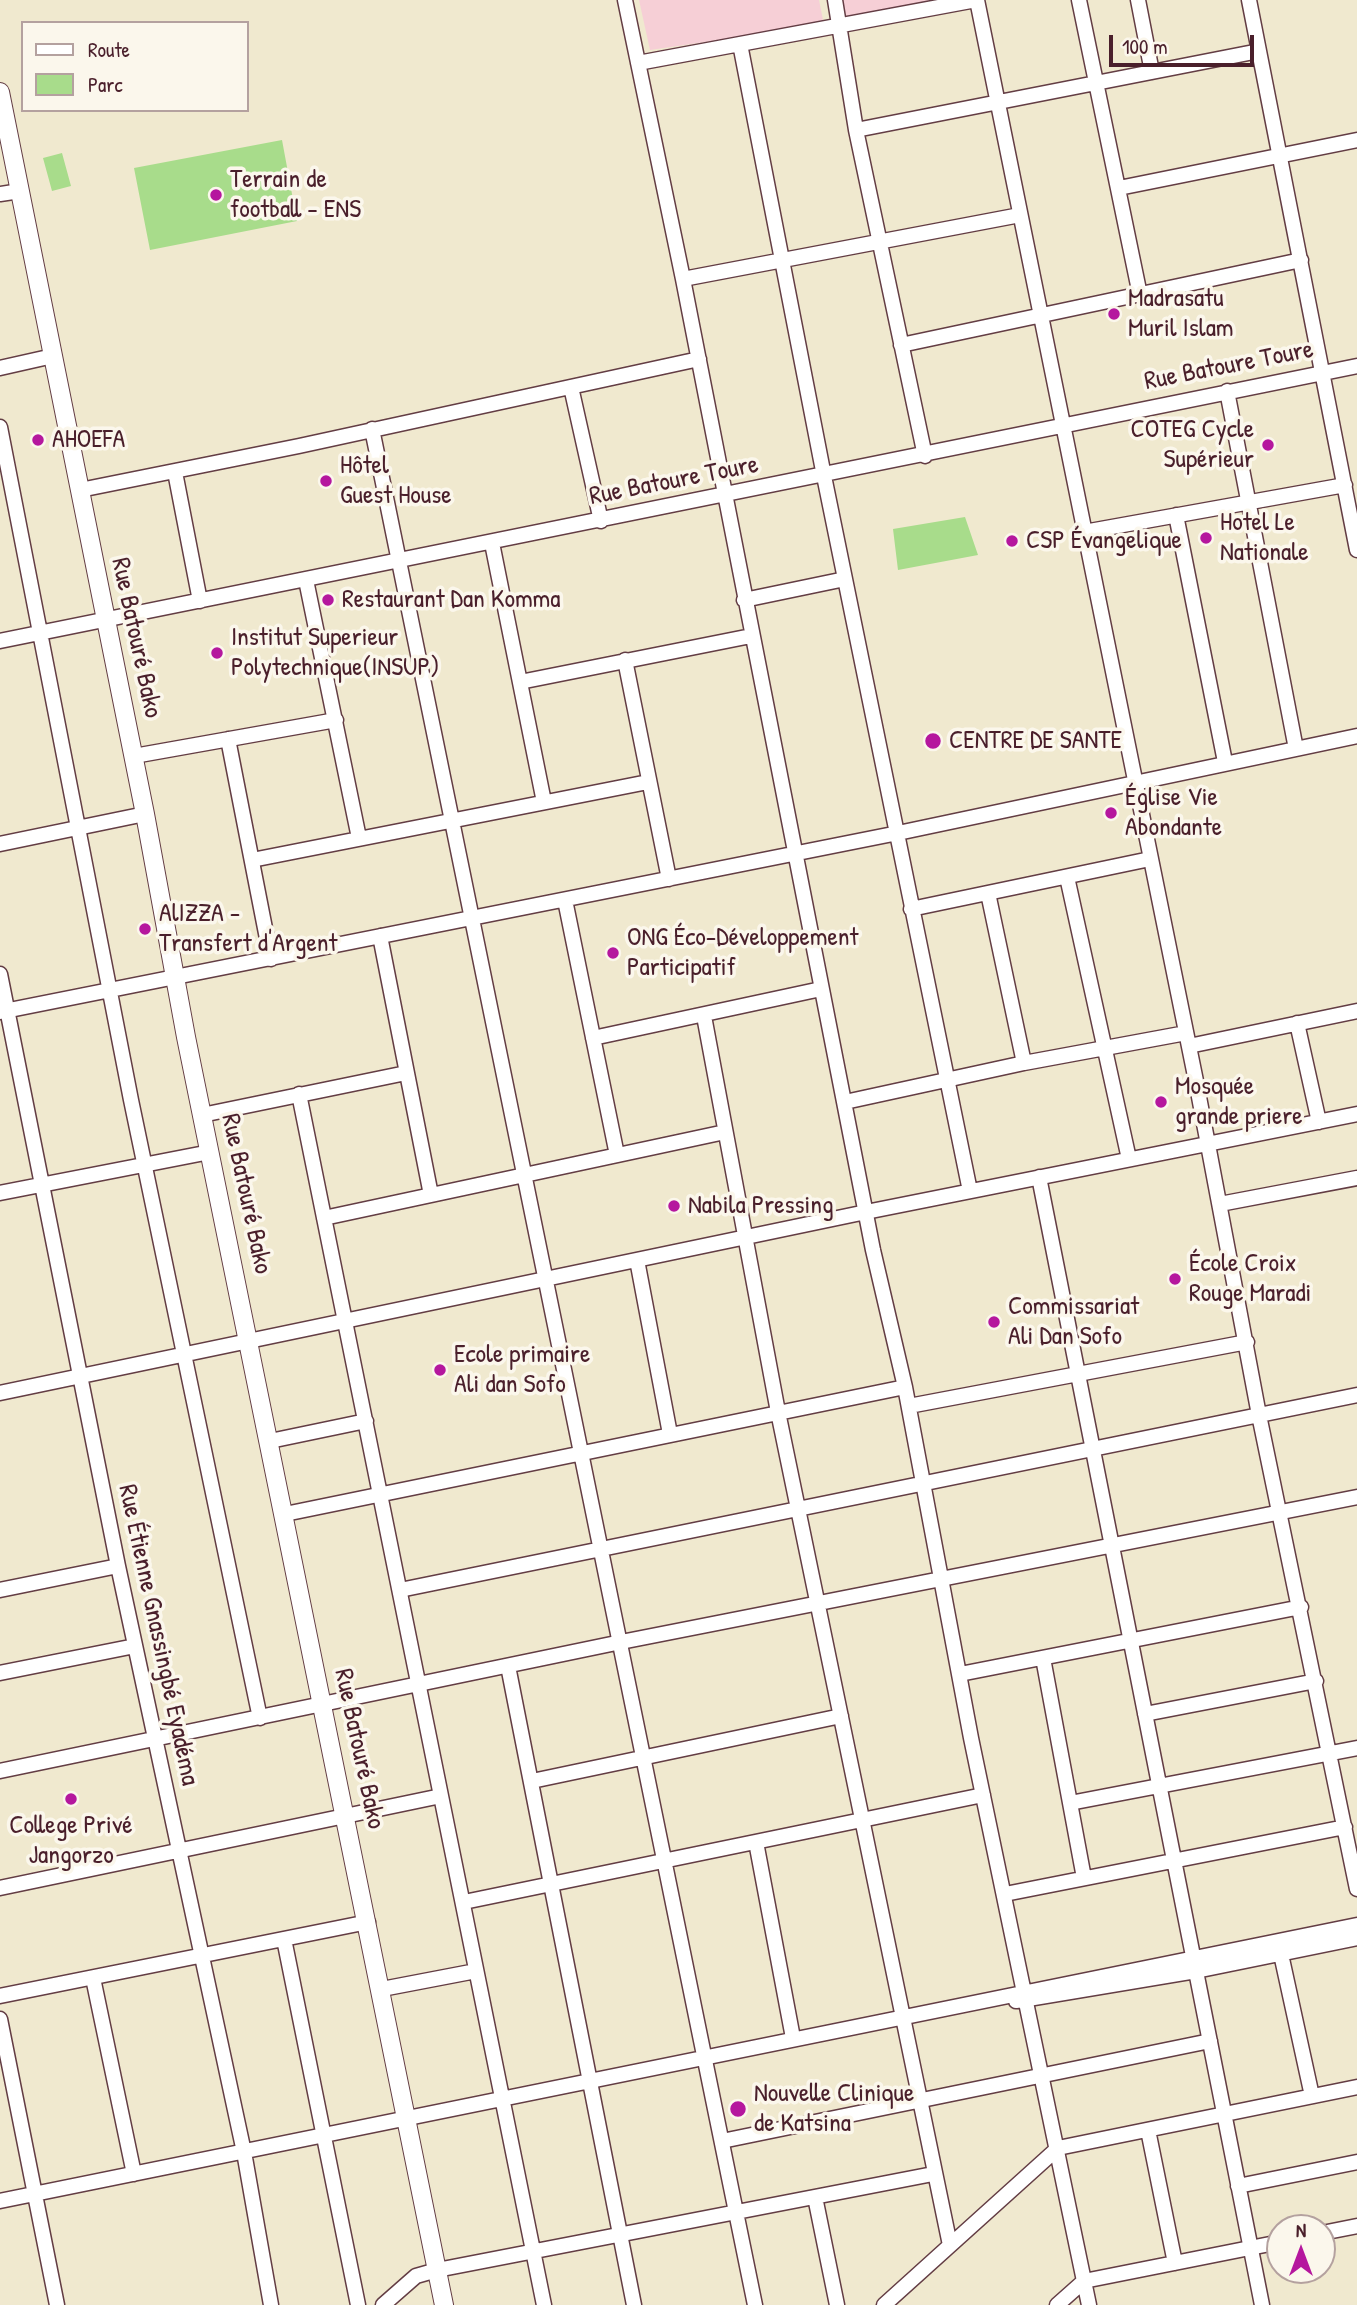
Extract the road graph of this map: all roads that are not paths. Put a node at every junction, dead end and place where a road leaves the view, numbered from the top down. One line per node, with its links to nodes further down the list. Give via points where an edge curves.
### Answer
1 (625, 0): 10 (street)
2 (835, 0): 7 (street)
3 (977, 0): 7 (street); 14 (street)
4 (1079, 0): 12 (street)
5 (1138, 0): 11 (street)
6 (1249, 0): 9 (street)
7 (839, 26): 8 (street); 15 (street)
8 (740, 44): 10 (street); 23 (street)
9 (1259, 51): 11 (street); 17 (street)
10 (638, 63): 25 (street)
11 (1152, 72): 12 (street)
12 (1094, 83): 14 (street); 18 (street)
13 (0, 92): 19 (main road, Rue Batouré Bako)
14 (997, 103): 15 (street); 21 (street)
15 (856, 130): 22 (street)
16 (1357, 140): 17 (street)
17 (1280, 154): 18 (street); 24 (street)
18 (1119, 188): 26 (street)
19 (20, 191): 20 (street); 29 (main road, Rue Batouré Bako)
20 (0, 194)
21 (1020, 215): 22 (street); 27 (street)
22 (879, 241): 23 (street); 28 (street)
23 (782, 260): 25 (street); 41 (street)
24 (1301, 260): 26 (street); 33 (street)
25 (684, 279): 30 (street)
26 (1140, 295): 27 (street)
27 (1041, 316): 28 (street); 36 (street)
28 (901, 345): 39 (street)
29 (53, 356): 32 (street); 43 (main road, Rue Batouré Bako)
30 (699, 359): 34 (street); 44 (street)
31 (1357, 366): 33 (street, Rue Batoure Toure)
32 (0, 368)
33 (1323, 373): 35 (street, Rue Batoure Toure); 42 (street)
34 (571, 387): 37 (street); 47 (street)
35 (1227, 391): 36 (street, Rue Batoure Toure); 45 (street)
36 (1063, 425): 39 (street, Rue Batoure Toure); 48 (street)
37 (372, 429): 40 (street); 51 (street)
38 (0, 432): 57 (street)
39 (925, 456): 41 (street, Rue Batoure Toure)
40 (174, 472): 43 (street); 55 (street)
41 (824, 476): 44 (street, Rue Batoure Toure); 52 (street)
42 (1345, 485): 45 (street); 49 (street)
43 (80, 490): 56 (main road, Rue Batouré Bako)
44 (724, 496): 47 (street, Rue Batoure Toure); 54 (street)
45 (1249, 502): 46 (street); 65 (street)
46 (1176, 516): 48 (street); 67 (street)
47 (601, 521): 50 (street, Rue Batoure Toure)
48 (1084, 532): 69 (street)
49 (1356, 541)
50 (492, 543): 51 (street, Rue Batoure Toure); 61 (street)
51 (397, 562): 53 (street, Rue Batoure Toure); 72 (street)
52 (845, 579): 54 (street); 74 (street)
53 (306, 580): 55 (street, Rue Batoure Toure); 62 (street)
54 (744, 600): 58 (street)
55 (200, 601): 56 (street, Rue Batoure Toure)
56 (106, 620): 57 (street, Rue Batoure Toure); 66 (main road, Rue Batouré Bako)
57 (39, 633): 59 (street, Rue Batoure Toure); 73 (street)
58 (751, 636): 60 (street); 77 (street)
59 (0, 641)
60 (625, 660): 61 (street); 68 (street)
61 (520, 682): 70 (street)
62 (336, 720): 64 (street); 75 (street)
63 (1357, 736): 65 (street)
64 (228, 739): 66 (street); 79 (street)
65 (1296, 749): 67 (street)
66 (134, 756): 71 (main road, Rue Batouré Bako)
67 (1226, 762): 69 (street)
68 (648, 782): 70 (street); 81 (street)
69 (1133, 783): 74 (street); 78 (street)
70 (544, 802): 72 (street)
71 (145, 814): 73 (street); 89 (main road, Rue Batouré Bako)
72 (450, 820): 75 (street); 85 (street)
73 (77, 828): 76 (street); 91 (street)
74 (898, 833): 77 (street); 84 (street)
75 (359, 838): 79 (street)
76 (0, 845)
77 (796, 853): 81 (street); 90 (street)
78 (1150, 859): 80 (street); 97 (street)
79 (252, 860): 87 (street)
80 (1067, 877): 82 (street); 98 (street)
81 (669, 879): 83 (street)
82 (988, 893): 84 (street); 99 (street)
83 (565, 900): 85 (street); 96 (street)
84 (911, 909): 101 (street)
85 (471, 919): 86 (street); 113 (street)
86 (380, 936): 87 (street); 100 (street)
87 (271, 959): 89 (street)
88 (0, 974): 92 (street, Rue Étienne Gnassingbé Eyadéma)
89 (175, 978): 91 (street); 105 (main road, Rue Batouré Bako)
90 (821, 989): 94 (street); 103 (street)
91 (110, 990): 92 (street); 112 (street)
92 (4, 1011): 116 (street, Rue Étienne Gnassingbé Eyadéma)
93 (1357, 1011): 95 (street)
94 (704, 1016): 96 (street); 107 (street)
95 (1297, 1023): 97 (street); 106 (street)
96 (593, 1038): 110 (street)
97 (1187, 1039): 98 (street); 108 (street)
98 (1103, 1049): 99 (street); 111 (street)
99 (1024, 1063): 101 (street)
100 (405, 1073): 102 (street); 119 (street)
101 (947, 1079): 103 (street); 117 (street)
102 (299, 1094): 105 (street); 122 (street)
103 (845, 1102): 121 (street)
104 (1357, 1114): 106 (street)
105 (202, 1115): 109 (main road, Rue Batouré Bako)
106 (1319, 1122): 108 (street)
107 (725, 1132): 110 (street); 123 (street)
108 (1208, 1144): 111 (street); 120 (street)
109 (210, 1152): 112 (street); 127 (main road, Rue Batouré Bako)
110 (617, 1155): 113 (street)
111 (1129, 1159): 114 (street)
112 (145, 1164): 116 (street); 129 (street)
113 (524, 1176): 119 (street); 125 (street)
114 (1039, 1177): 117 (street); 130 (street)
115 (1357, 1178): 120 (street)
116 (41, 1185): 118 (street); 131 (street, Rue Étienne Gnassingbé Eyadéma)
117 (970, 1191): 121 (street)
118 (0, 1193)
119 (431, 1195): 122 (street)
120 (1220, 1204): 128 (street)
121 (866, 1212): 123 (street); 132 (street)
122 (324, 1218): 126 (street)
123 (744, 1237): 124 (street); 136 (street)
124 (637, 1260): 125 (street); 139 (street)
125 (545, 1279): 126 (street); 142 (street)
126 (347, 1321): 127 (street); 138 (street)
127 (250, 1341): 129 (street); 140 (main road, Rue Batouré Bako)
128 (1247, 1342): 130 (street); 137 (street)
129 (184, 1355): 131 (street); 169 (street)
130 (1078, 1374): 135 (street); 141 (street)
131 (80, 1377): 133 (street); 151 (street, Rue Étienne Gnassingbé Eyadéma)
132 (905, 1387): 135 (street); 136 (street)
133 (0, 1393)
134 (1357, 1395): 137 (street)
135 (909, 1406): 143 (street)
136 (778, 1412): 139 (street); 146 (street)
137 (1259, 1415): 141 (street); 147 (street)
138 (366, 1421): 140 (street); 144 (street)
139 (670, 1434): 142 (street)
140 (270, 1441): 148 (main road, Rue Batouré Bako)
141 (1093, 1449): 143 (street); 149 (street)
142 (580, 1452): 144 (street); 150 (street)
143 (923, 1483): 146 (street); 152 (street)
144 (380, 1494): 148 (street); 154 (street)
145 (1357, 1497): 147 (street)
146 (798, 1509): 150 (street); 155 (street)
147 (1280, 1513): 149 (street); 156 (street)
148 (285, 1514): 166 (main road, Rue Batouré Bako)
149 (1112, 1546): 152 (street); 157 (street)
150 (601, 1549): 154 (street); 158 (street)
151 (118, 1566): 153 (street); 159 (street, Rue Étienne Gnassingbé Eyadéma)
152 (942, 1580): 155 (street); 163 (street)
153 (0, 1590)
154 (400, 1590): 165 (street)
155 (818, 1605): 158 (street); 168 (street)
156 (1301, 1607): 157 (street); 164 (street)
157 (1130, 1640): 160 (street); 167 (street)
158 (621, 1643): 161 (street); 173 (street)
159 (135, 1646): 162 (street); 170 (street, Rue Étienne Gnassingbé Eyadéma)
160 (1043, 1658): 163 (street); 179 (street)
161 (508, 1666): 165 (street); 175 (street)
162 (0, 1673)
163 (960, 1674): 177 (street)
164 (1316, 1681): 167 (street); 172 (street)
165 (419, 1685): 166 (street); 178 (street)
166 (324, 1705): 169 (street); 180 (main road, Rue Batouré Bako)
167 (1145, 1714): 176 (street)
168 (841, 1716): 173 (street); 181 (street)
169 (260, 1718): 170 (street)
170 (155, 1741): 174 (street); 184 (street, Rue Étienne Gnassingbé Eyadéma)
171 (1357, 1748): 172 (street)
172 (1330, 1754): 176 (street); 182 (street)
173 (644, 1757): 175 (street); 185 (street)
174 (0, 1771)
175 (532, 1781): 188 (street)
176 (1159, 1786): 179 (street); 186 (street)
177 (983, 1795): 181 (street); 191 (street)
178 (441, 1796): 180 (street); 192 (street)
179 (1070, 1803): 187 (street)
180 (346, 1816): 184 (street); 193 (main road, Rue Batouré Bako)
181 (863, 1820): 183 (street); 205 (street)
182 (1345, 1827): 186 (street); 190 (street)
183 (756, 1842): 185 (street); 207 (street)
184 (178, 1851): 189 (street); 198 (street, Rue Étienne Gnassingbé Eyadéma)
185 (665, 1861): 188 (street); 209 (street)
186 (1174, 1861): 187 (street); 199 (street)
187 (1084, 1878): 191 (street)
188 (553, 1884): 192 (street); 211 (street)
189 (0, 1888)
190 (1357, 1889)
191 (1005, 1894): 204 (street)
192 (464, 1902): 200 (street)
193 (368, 1922): 196 (street); 202 (main road, Rue Batouré Bako)
194 (1357, 1924): 197 (street)
195 (1357, 1938): 197 (street)
196 (284, 1939): 198 (street); 221 (street)
197 (1279, 1947): 199 (street); 214 (street)
198 (199, 1956): 201 (street); 224 (street, Rue Étienne Gnassingbé Eyadéma)
199 (1194, 1964): 204 (street); 208 (street)
200 (476, 1970): 202 (street); 216 (street)
201 (93, 1978): 203 (street); 226 (street)
202 (382, 1989): 219 (main road, Rue Batouré Bako)
203 (0, 1996)
204 (1025, 1996): 205 (street); 210 (street)
205 (903, 2015): 207 (street); 217 (street)
206 (0, 2019): 213 (street)
207 (793, 2038): 209 (street)
208 (1210, 2041): 210 (street); 218 (street)
209 (706, 2057): 211 (street); 222 (street)
210 (1042, 2076): 217 (street); 223 (street)
211 (591, 2081): 216 (street); 235 (street)
212 (1357, 2087): 214 (street)
213 (15, 2095): 215 (street); 229 (street)
214 (1312, 2096): 218 (street)
215 (0, 2098)
216 (502, 2099): 219 (street); 239 (street)
217 (918, 2101): 222 (street); 227 (street)
218 (1224, 2114): 220 (street); 228 (street)
219 (408, 2119): 221 (street); 241 (main road, Rue Batouré Bako)
220 (1147, 2130): 223 (street); 240 (street)
221 (324, 2136): 224 (street); 245 (street)
222 (722, 2141): 232 (street)
223 (1058, 2148): 236 (street); 242 (street)
224 (244, 2152): 226 (street); 244 (street, Rue Étienne Gnassingbé Eyadéma)
225 (1357, 2162): 228 (street)
226 (134, 2174): 229 (street)
227 (933, 2174): 230 (street); 236 (street)
228 (1238, 2186): 238 (street)
229 (34, 2194): 231 (street); 243 (street)
230 (815, 2197): 232 (street); 251 (street)
231 (0, 2201)
232 (737, 2212): 235 (street); 250 (street)
233 (1357, 2226): 234 (street)
234 (1336, 2231)
235 (619, 2235): 239 (street); 249 (street)
236 (950, 2245): 252 (street)
237 (1266, 2245): 238 (street)
238 (1251, 2248): 240 (street); 255 (street)
239 (533, 2251): 241 (street); 248 (street)
240 (1175, 2263): 242 (street)
241 (437, 2270): 246 (street, via 416,2276); 247 (main road, Rue Batouré Bako)
242 (1084, 2281): 253 (street); 254 (street)
243 (57, 2305)
244 (271, 2305)
245 (358, 2305)
246 (383, 2305)
247 (444, 2305)
248 (544, 2305)
249 (634, 2305)
250 (755, 2305)
251 (836, 2305)
252 (884, 2305)
253 (1057, 2305)
254 (1089, 2305)
255 (1262, 2305)

